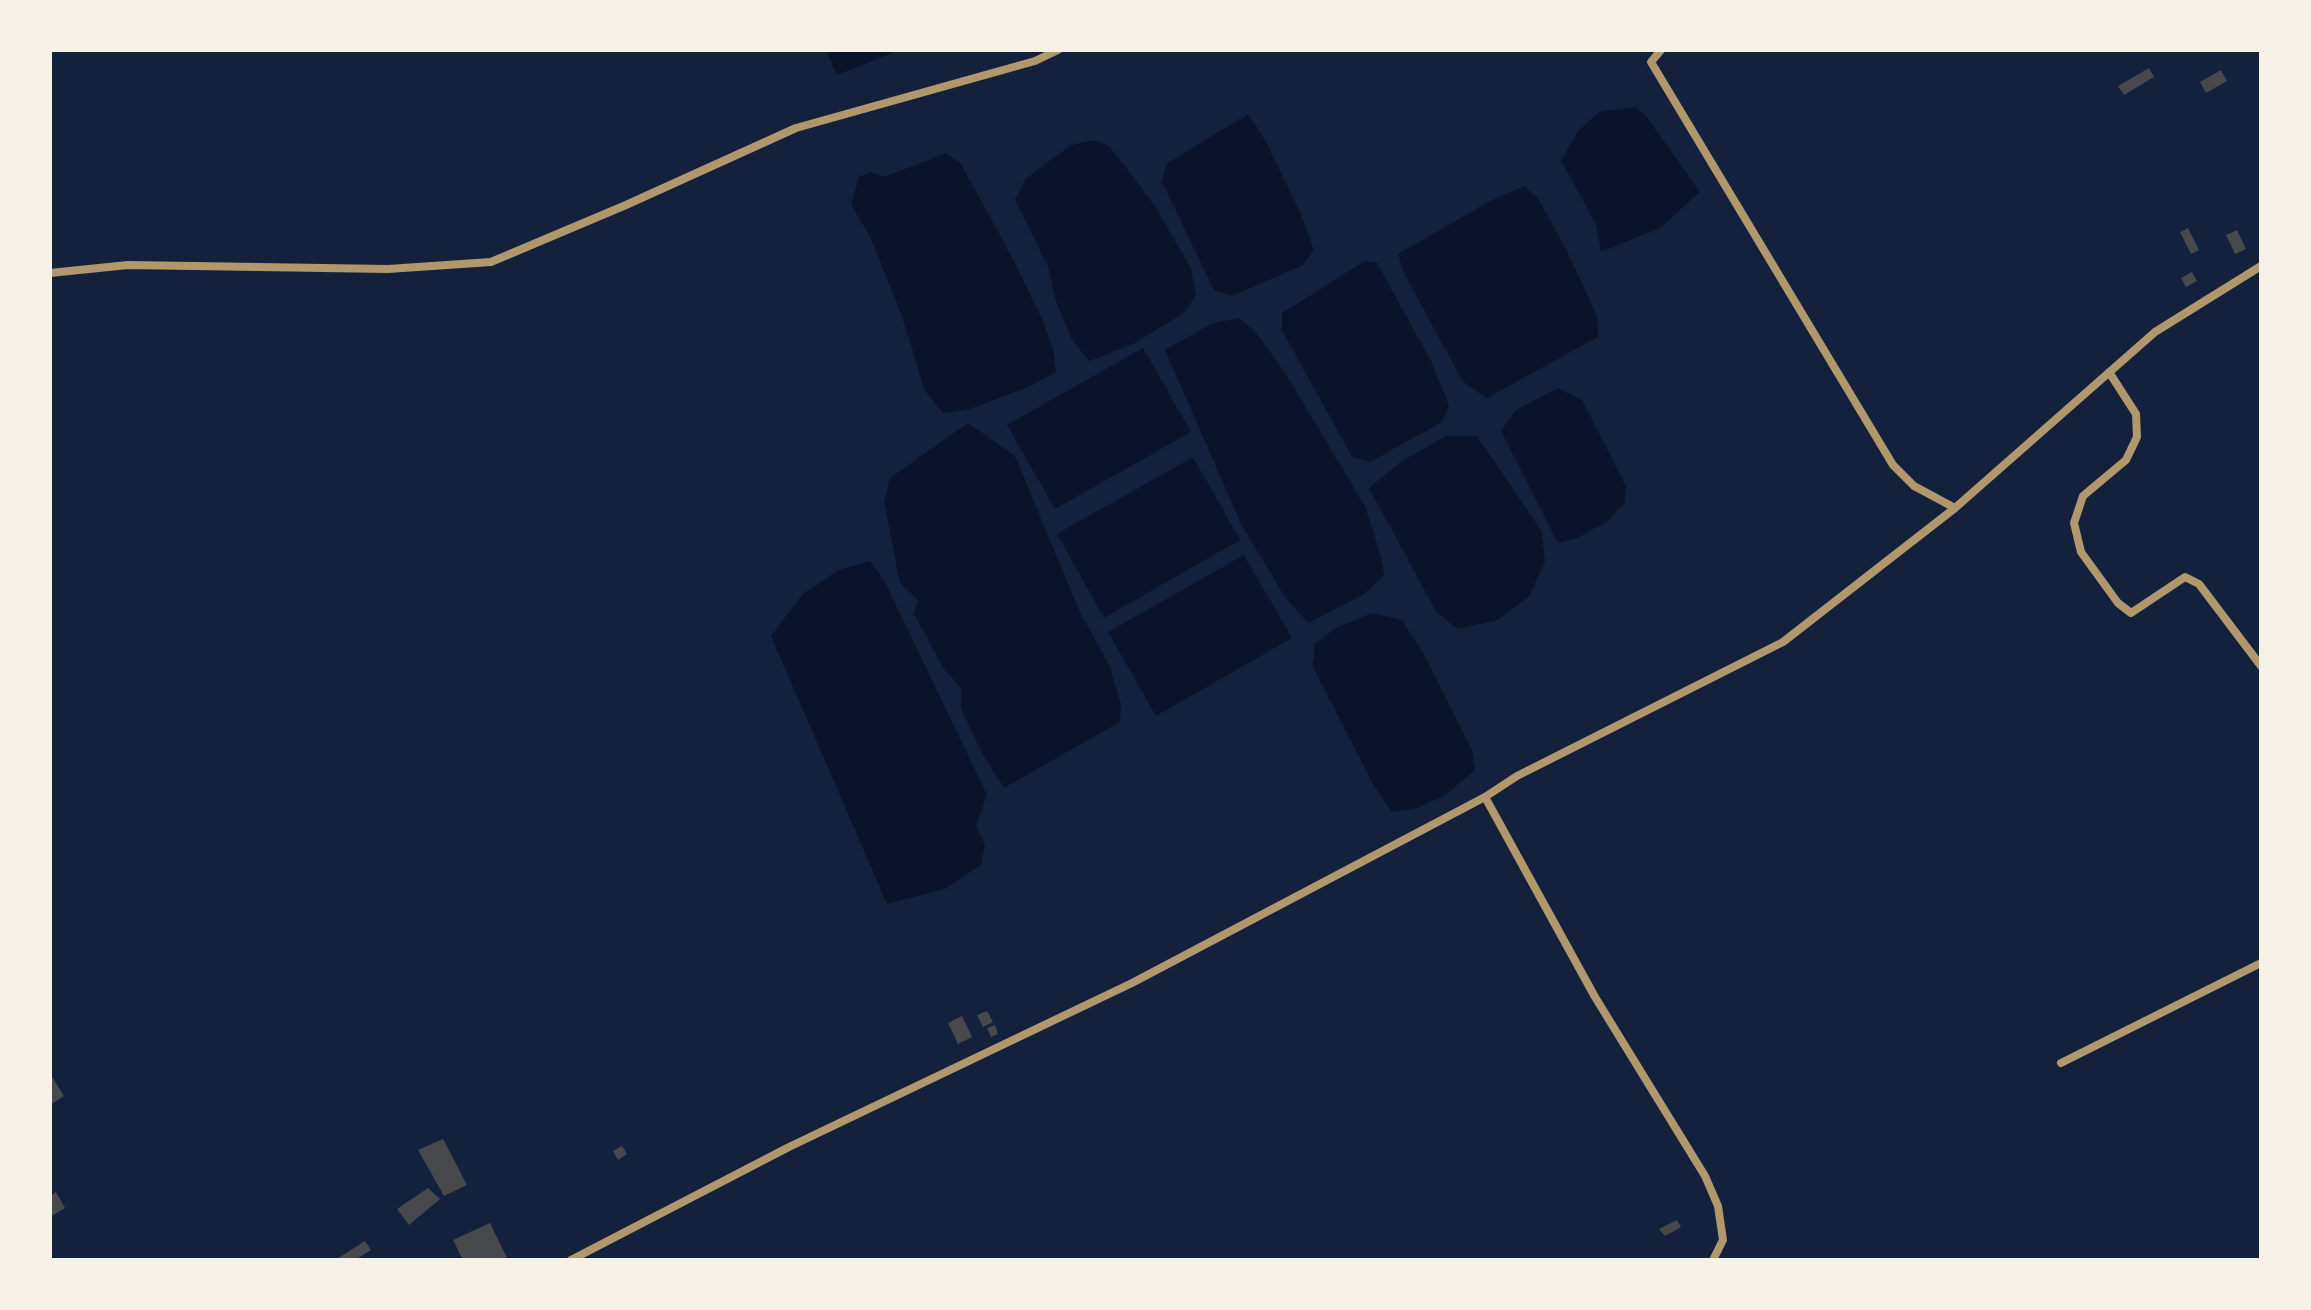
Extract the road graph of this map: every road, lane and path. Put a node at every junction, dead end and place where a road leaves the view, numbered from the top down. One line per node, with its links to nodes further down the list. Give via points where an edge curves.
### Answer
1 (1058, 50): 4 (street, via 796,128 491,262 388,269 128,265)
2 (1661, 50): 6 (street, via 1651,62 1893,465 1914,486)
3 (2261, 266): 5 (street, via 2155,332)
4 (50, 273)
5 (2109, 372): 6 (street); 7 (street, via 2136,414 2137,437 2126,460 2083,496 2074,523 2081,552 2131,613 2185,577 2199,584)
6 (1955, 508): 8 (street, via 1783,642 1530,769)
7 (2261, 666)
8 (1485, 797): 11 (street, via 1132,983 789,1147); 12 (street, via 1595,997 1705,1176 1718,1206 1723,1240)
9 (2261, 963): 10 (street)
10 (2061, 1063)
11 (571, 1260)
12 (1713, 1260)

